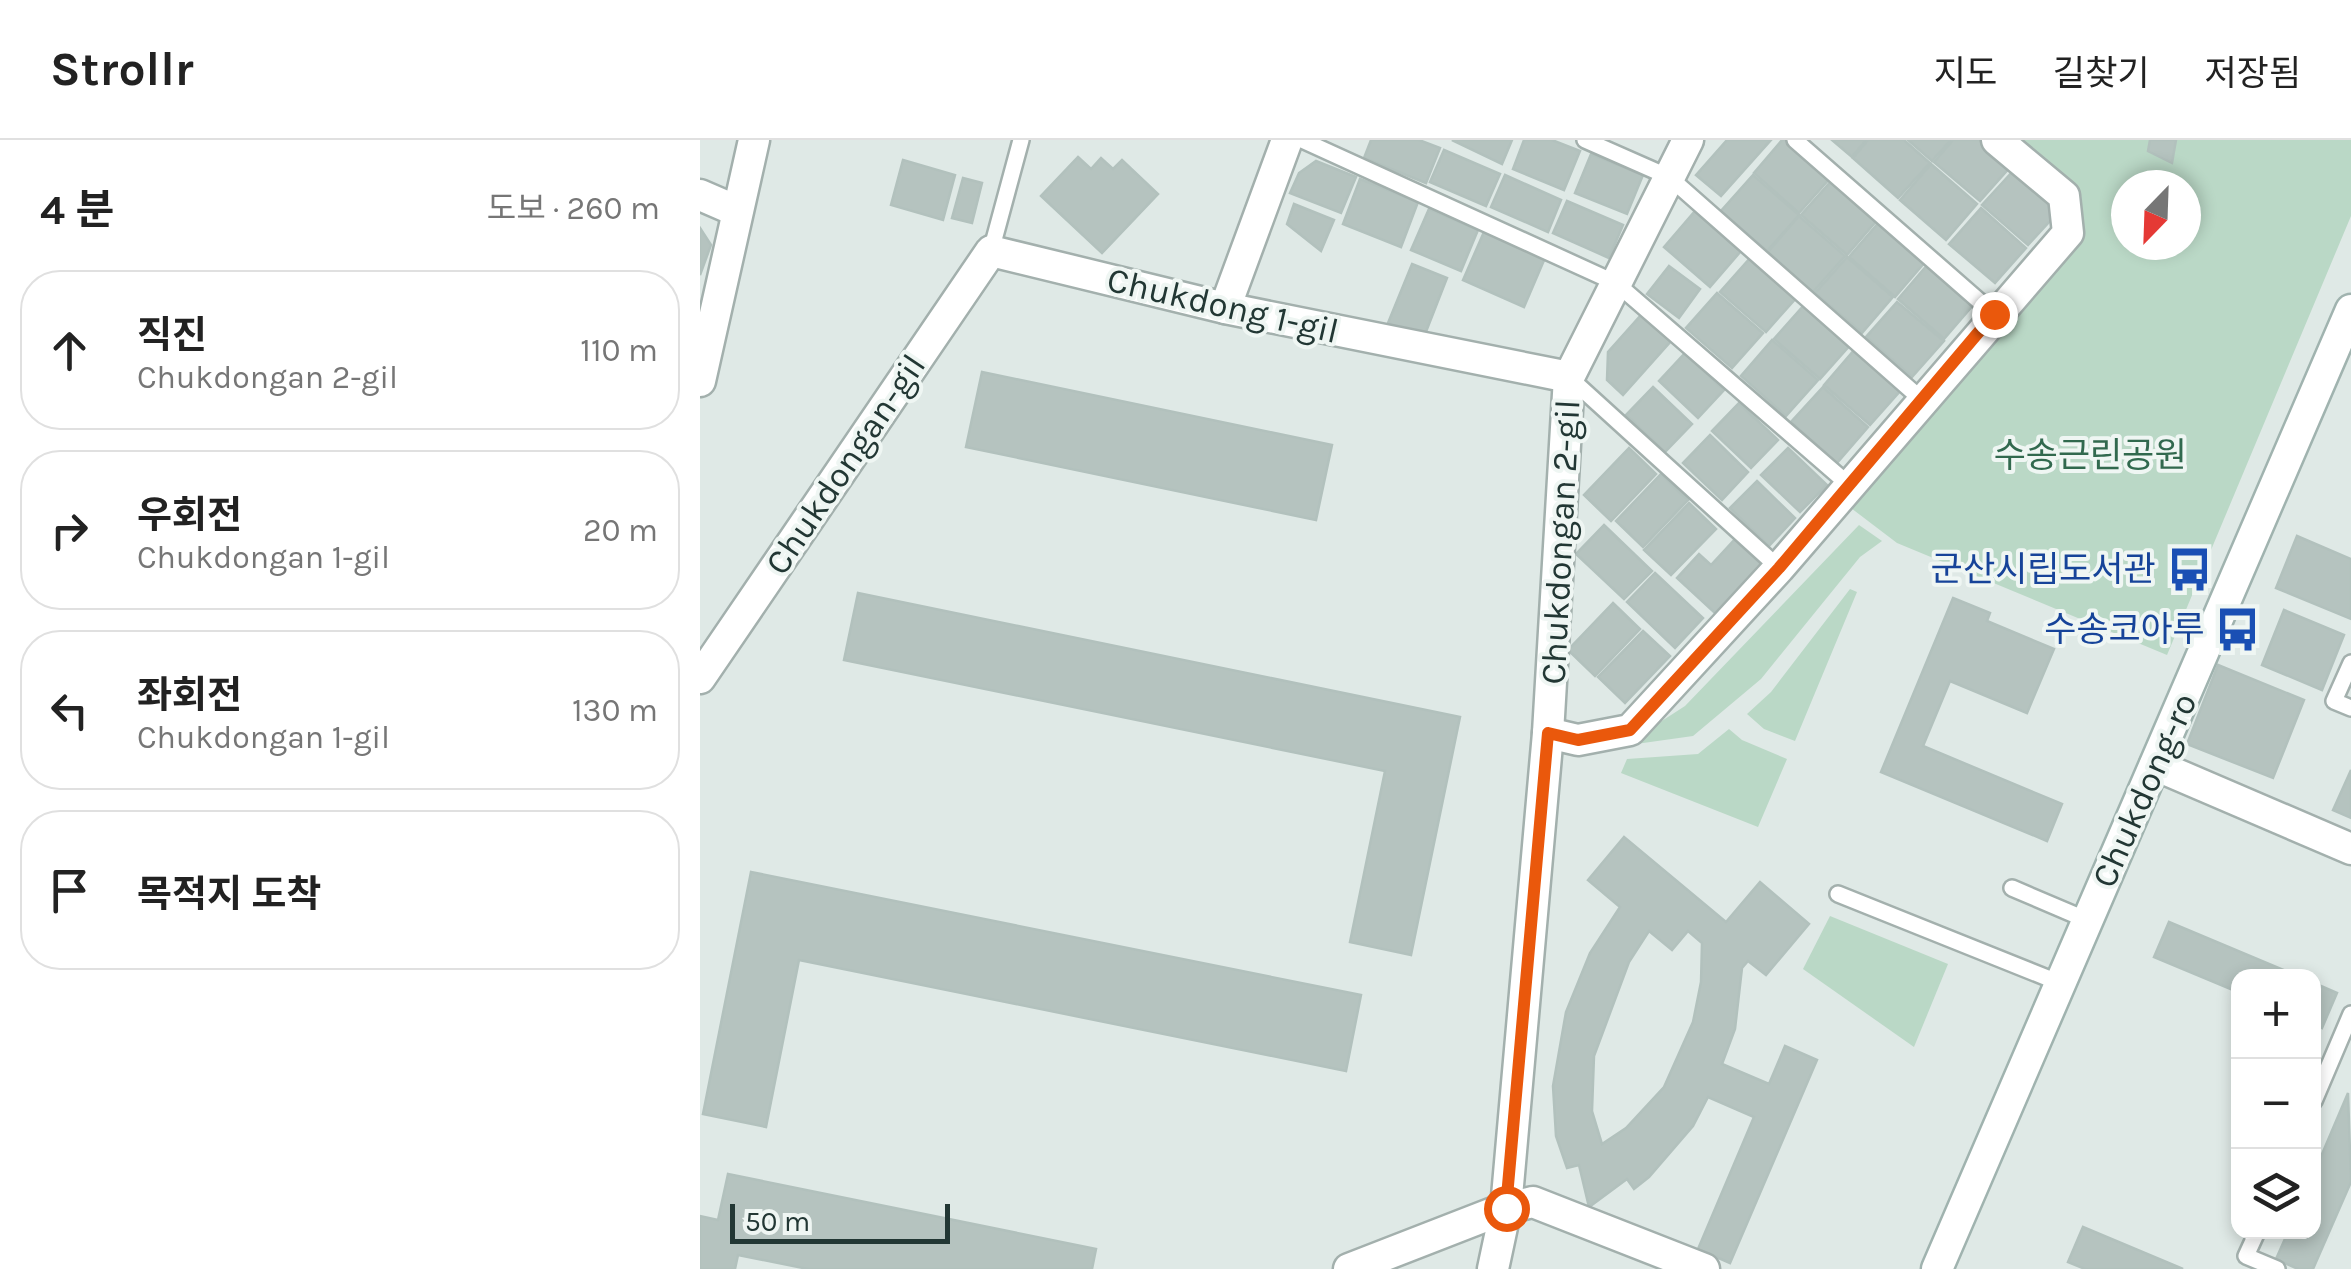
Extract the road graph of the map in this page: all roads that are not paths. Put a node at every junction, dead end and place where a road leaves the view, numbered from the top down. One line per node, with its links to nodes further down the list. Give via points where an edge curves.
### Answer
1 (754, 140): 11 (street)
2 (1020, 140): 12 (lane)
3 (1287, 140): 14 (street)
4 (1302, 140): 13 (lane)
5 (1585, 140): 9 (lane)
6 (1688, 140): 9 (street, Chukdongan 2-gil)
7 (1795, 140): 16 (lane)
8 (1997, 140): 16 (street, via 2064,196 2068,233)
9 (1669, 177): 13 (street, Chukdongan 2-gil); 19 (lane)
10 (700, 195): 11 (street)
11 (738, 211): 18 (street)
12 (991, 251): 14 (street, Chukdong 1-gil); 23 (street, Chukdongan-gil)
13 (1616, 283): 17 (street, Chukdongan 2-gil); 20 (lane)
14 (1225, 308): 17 (street, Chukdong 1-gil)
15 (2351, 310): 26 (street, Chukdong-ro)
16 (1994, 314): 19 (street)
17 (1569, 377): 21 (lane); 25 (street, Chukdongan 2-gil)
18 (700, 381)
19 (1921, 399): 20 (street)
20 (1848, 484): 21 (street)
21 (1779, 568): 25 (street, via 1630,730 1578,740)
22 (2351, 663): 24 (lane, via 2334,701)
23 (701, 674)
24 (2351, 708)
25 (1548, 733): 34 (street, Chukdongan 2-gil)
26 (2155, 765): 27 (street); 30 (street, Chukdong-ro)
27 (2351, 849)
28 (2012, 888): 30 (lane)
29 (1838, 894): 31 (lane)
30 (2087, 920): 31 (street, Chukdong-ro)
31 (2060, 983): 39 (street, Chukdong-ro)
32 (2351, 1014): 33 (lane)
33 (2321, 1084)
34 (1506, 1208): 36 (street); 37 (street, Chukdongan 2-gil); 38 (street, via 1549,1204)
35 (2254, 1239): 40 (lane, via 2246,1256)
36 (1349, 1269)
37 (1493, 1269)
38 (1704, 1269)
39 (1936, 1269)
40 (2277, 1269)

